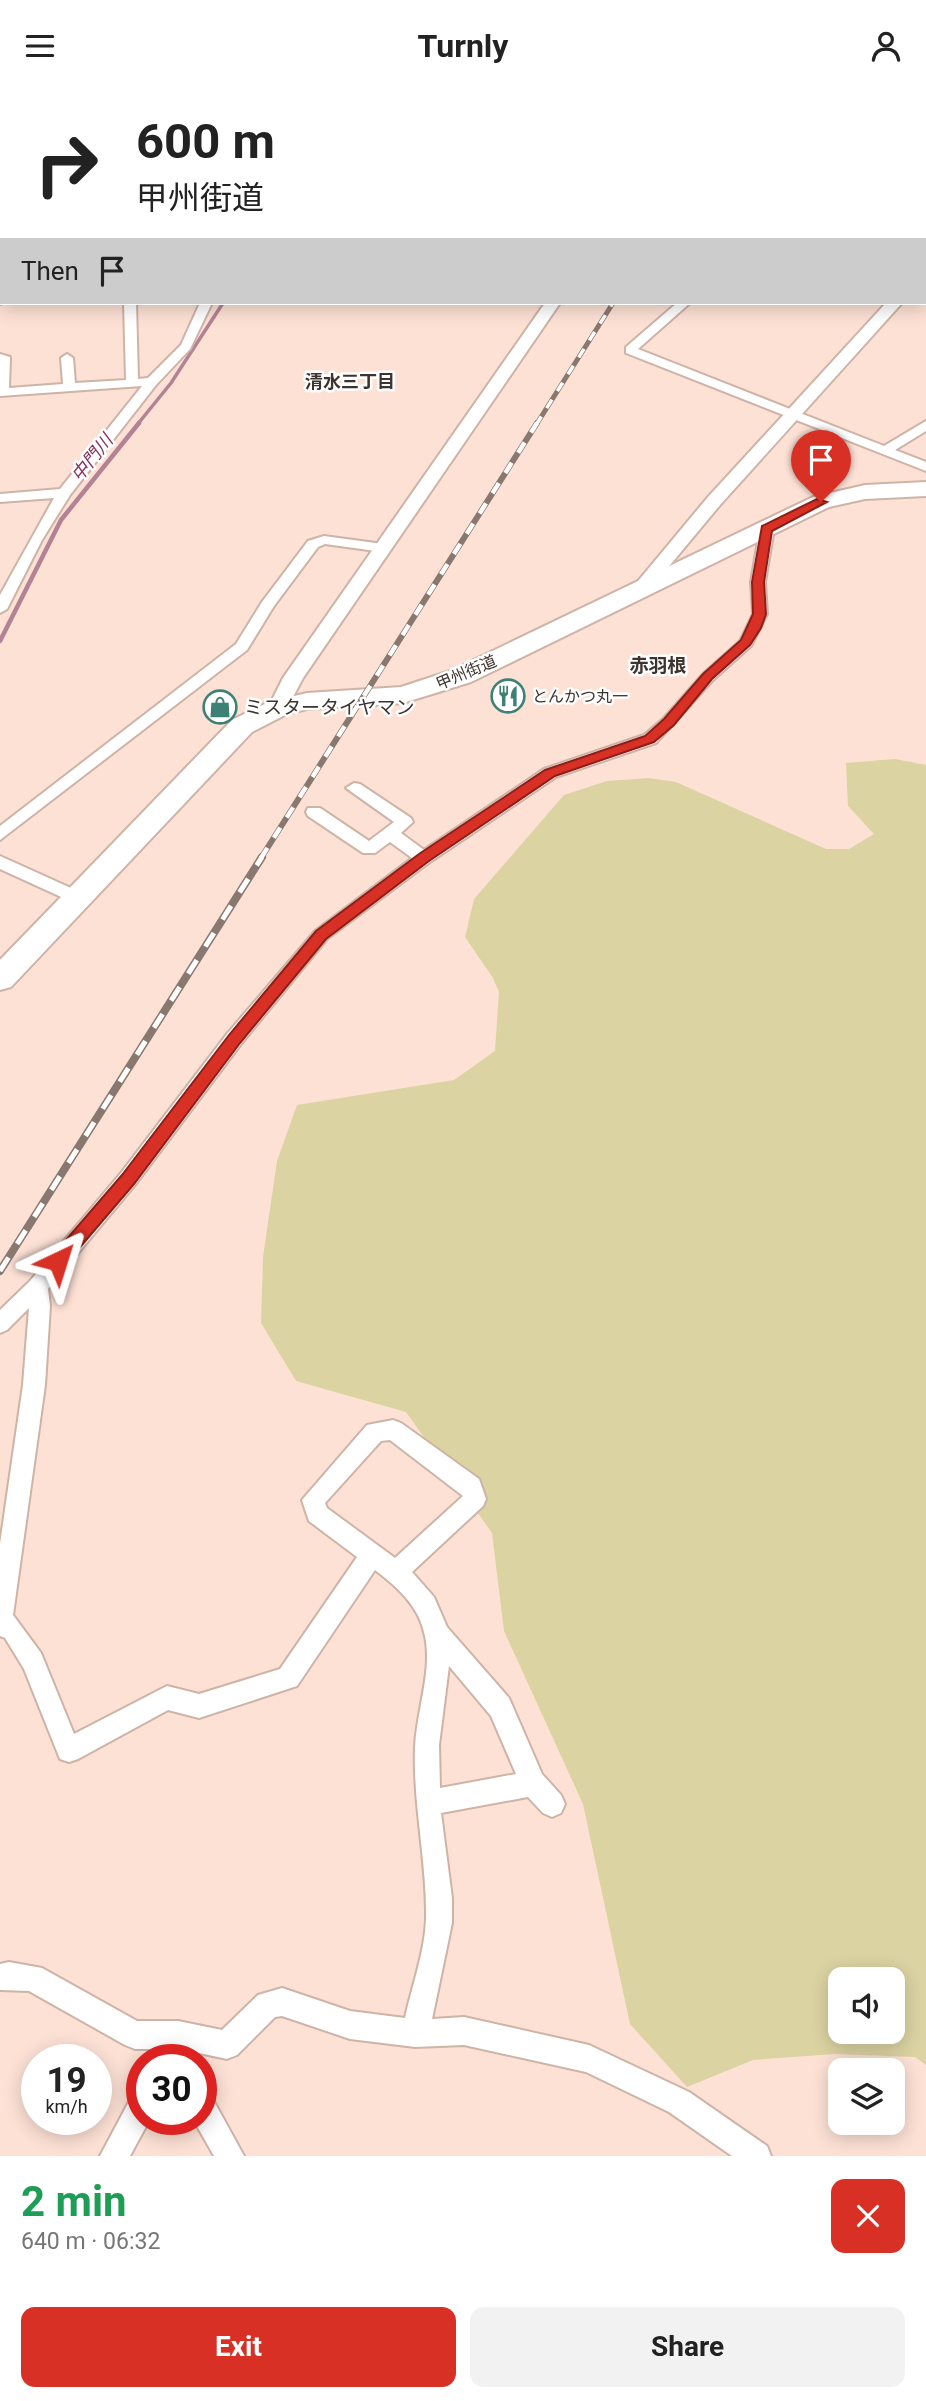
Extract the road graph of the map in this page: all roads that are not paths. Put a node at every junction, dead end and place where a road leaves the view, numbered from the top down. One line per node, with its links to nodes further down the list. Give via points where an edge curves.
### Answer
1 (130, 305): 9 (street)
2 (205, 305): 8 (street, via 186,346)
3 (551, 305): 22 (street)
4 (682, 305): 14 (street, via 630,349)
5 (892, 305): 14 (street)
6 (4, 357): 12 (street)
7 (66, 358): 10 (street)
8 (152, 382): 9 (street); 19 (street)
9 (132, 383): 10 (street)
10 (69, 387): 11 (street)
11 (40, 389): 12 (street); 13 (street)
12 (1, 392)
13 (39, 404)
14 (793, 415): 16 (street); 23 (street)
15 (926, 425): 16 (street)
16 (884, 451): 17 (street)
17 (926, 467)
18 (926, 489): 21 (highway, 甲州街道, via 843,495)
19 (64, 493): 20 (street); 24 (street)
20 (0, 498)
21 (766, 529): 23 (highway, 甲州街道); 30 (street, via 755,628 669,722 634,746 550,773)
22 (383, 548): 25 (street, via 293,678); 28 (street, via 324,540 313,544 242,647)
23 (640, 590): 25 (highway, 甲州街道, via 432,687 403,695 307,701)
24 (0, 609)
25 (278, 708): 32 (highway, 甲州街道, via 242,726)
26 (354, 787): 29 (street, via 405,822)
27 (314, 812): 29 (street, via 369,849)
28 (0, 834)
29 (389, 834): 30 (street)
30 (424, 858): 34 (street, via 321,935)
31 (0, 862): 32 (street)
32 (76, 897): 33 (highway, 甲州街道)
33 (0, 979)
34 (37, 1287): 35 (street); 38 (street, via 40,1306 34,1385)
35 (0, 1324)
36 (372, 1555): 37 (street); 37 (street, via 317,1514 313,1500 375,1432 393,1430 471,1486 475,1499); 38 (street, via 288,1678 199,1706 167,1698 69,1750 30,1658 12,1626)
37 (397, 1571): 39 (street, via 421,1595)
38 (1, 1623)
39 (437, 1635): 40 (street, via 500,1707); 41 (street, via 428,1724)
40 (533, 1783): 41 (street); 42 (street)
41 (428, 1803): 44 (street, via 439,1923)
42 (552, 1804)
43 (0, 1977): 45 (street, via 32,1978)
44 (415, 2033): 46 (street, via 350,2025 282,2002 268,2005 227,2045); 51 (street, via 464,2031 589,2059 679,2102)
45 (156, 2044)
46 (217, 2046)
47 (217, 2134): 50 (street)
48 (126, 2135): 49 (street)
49 (114, 2156)
50 (230, 2156)
51 (757, 2156)

